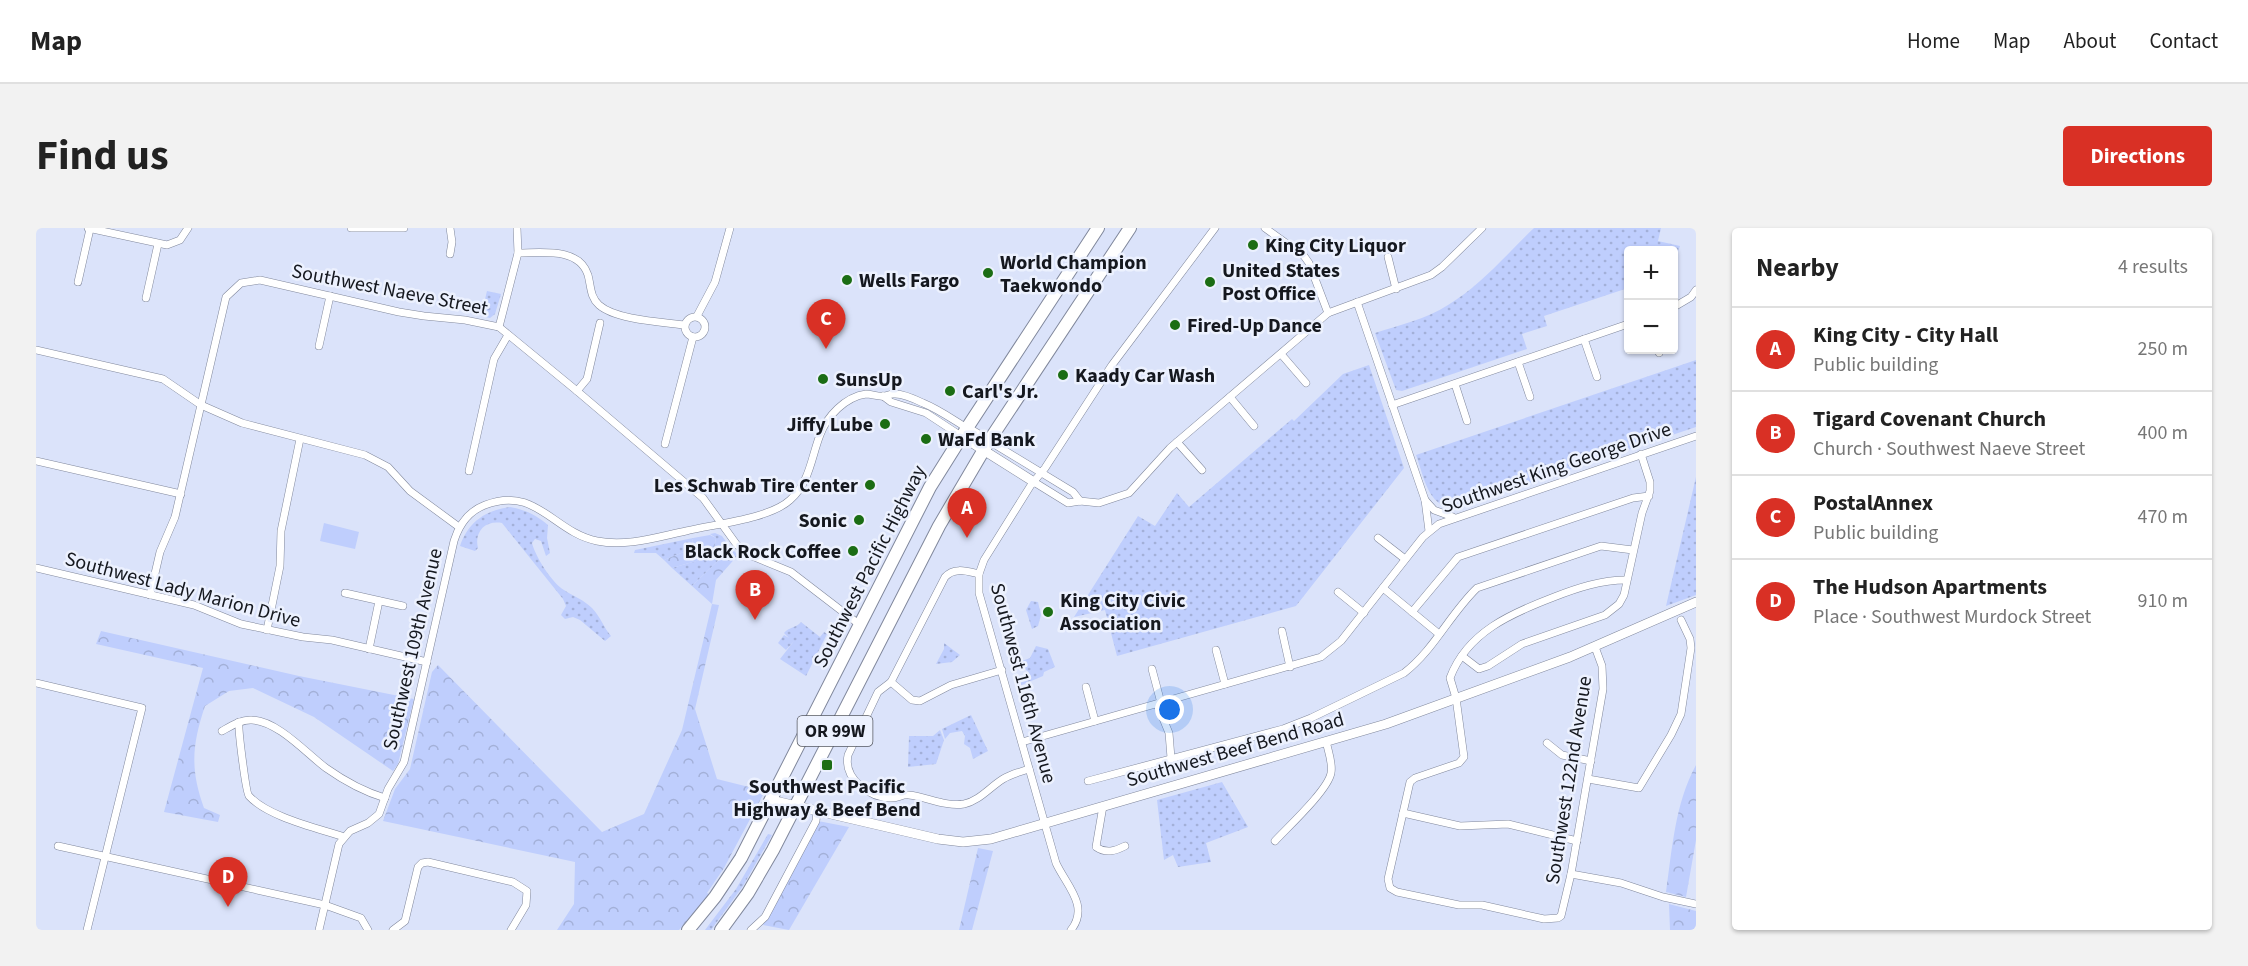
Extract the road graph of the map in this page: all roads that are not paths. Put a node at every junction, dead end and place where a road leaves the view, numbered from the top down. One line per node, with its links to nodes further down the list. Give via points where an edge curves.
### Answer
1 (89, 228): 13 (street); 17 (street)
2 (188, 228): 13 (street, via 175,243)
3 (351, 228): 4 (street)
4 (404, 228)
5 (450, 228): 15 (street)
6 (517, 228): 14 (street)
7 (730, 228): 25 (street, via 715,282)
8 (1098, 228): 47 (highway, Southwest Pacific Highway / OR 99W)
9 (1130, 228): 52 (highway, OR 99W)
10 (1215, 228): 57 (street, Southwest 116th Avenue, via 1112,365)
11 (1265, 228): 24 (street, via 1304,256)
12 (1482, 228): 18 (street, via 1431,275)
13 (158, 244): 21 (street)
14 (518, 253): 27 (street, via 558,253 578,260 588,275 592,296 609,312); 29 (street)
15 (450, 254)
16 (1388, 257): 18 (street)
17 (78, 282)
18 (1396, 289): 22 (street)
19 (1696, 290): 23 (street)
20 (330, 296): 29 (street, Southwest Naeve Street); 33 (street); 43 (street, Southwest Naeve Street, via 260,280 237,285 226,297)
21 (146, 298)
22 (1357, 302): 24 (street); 44 (street)
23 (1678, 305)
24 (1328, 313): 35 (street)
25 (697, 316): 27 (street, via 689,318); 31 (street, via 705,328 701,335)
26 (600, 323): 40 (street, via 587,379)
27 (685, 325): 31 (street, via 686,332)
28 (1624, 326): 32 (street)
29 (499, 327): 30 (street, Southwest Naeve Street)
30 (508, 335): 40 (street, Southwest Naeve Street); 56 (street, via 494,359)
31 (693, 337): 51 (street)
32 (1584, 339): 36 (street); 37 (street)
33 (319, 346)
34 (36, 350): 43 (street, via 163,379)
35 (1281, 354): 38 (street); 41 (street)
36 (1518, 362): 39 (street); 42 (street)
37 (1597, 377)
38 (1306, 382)
39 (1455, 384): 44 (street); 45 (street)
40 (577, 391): 64 (street, Southwest Naeve Street, via 703,498)
41 (1230, 397): 46 (street); 50 (street)
42 (1530, 397)
43 (201, 405): 49 (street, via 242,423); 59 (street, Southwest Naeve Street)
44 (1392, 405): 61 (street)
45 (1467, 421)
46 (1254, 426)
47 (964, 432): 52 (main road); 64 (street, via 883,396 856,397 830,416 819,436 807,477 796,494 768,512); 83 (highway, Southwest Pacific Highway / OR 99W, via 926,495)
48 (1696, 436): 53 (street, Southwest King George Drive)
49 (300, 439): 65 (street, via 365,455 388,467 410,491); 84 (street, via 281,531 280,566)
50 (1177, 442): 55 (street); 62 (street, via 1129,493 1099,503)
51 (665, 444)
52 (986, 446): 57 (street); 58 (main road); 114 (highway, OR 99W, via 939,526)
53 (1641, 454): 60 (street, via 1650,482); 63 (street, Southwest King George Drive)
54 (36, 460): 59 (street)
55 (1202, 470)
56 (469, 471)
57 (1041, 472): 58 (street, Southwest 116th Avenue); 62 (street, via 1073,492)
58 (1034, 482): 62 (street, via 1068,503); 71 (street, Southwest 116th Avenue)
59 (181, 494): 76 (street, Southwest Naeve Street, via 176,516 159,552)
60 (1649, 496): 68 (street); 80 (street, via 1467,553 1452,562)
61 (1425, 500): 63 (street, via 1438,512); 66 (street)
62 (1080, 501)
63 (1455, 518): 66 (street, Southwest King George Drive)
64 (723, 523): 65 (street, via 637,542 609,543 573,532 536,506 505,500 481,507); 83 (street, Southwest Naeve Street, via 745,552 791,572)
65 (459, 527): 91 (street, Southwest 109th Avenue)
66 (1428, 531): 69 (street, Southwest King George Drive)
67 (1377, 538): 69 (street)
68 (1633, 550): 72 (street); 86 (street, via 1601,546 1477,588)
69 (1405, 559): 73 (street, Southwest King George Drive)
70 (36, 568): 76 (street, Southwest Lady Marion Drive)
71 (979, 574): 94 (street, Southwest 116th Avenue, via 979,593); 96 (street, via 957,570 945,577)
72 (1626, 580): 90 (street, via 1580,587 1516,612 1478,637); 90 (street, via 1619,604 1605,615 1522,644 1479,669)
73 (1383, 588): 80 (street); 81 (street, Southwest King George Drive)
74 (1338, 592): 81 (street)
75 (345, 593): 77 (street)
76 (150, 595): 84 (street, Southwest Lady Marion Drive, via 194,605 228,620)
77 (380, 601): 79 (street); 88 (street)
78 (1696, 602): 87 (main road, Southwest Beef Bend Road)
79 (403, 606)
80 (1412, 612): 86 (street)
81 (1364, 613): 92 (street, Southwest King George Drive, via 1327,653)
82 (1681, 620): 110 (street, via 1690,639 1691,658 1681,714 1671,735 1639,788)
83 (860, 625): 113 (highway, Southwest Pacific Highway / OR 99W)
84 (267, 630): 88 (street, Southwest Lady Marion Drive)
85 (1282, 631): 92 (street)
86 (1439, 634): 107 (street, via 1404,673 1311,718)
87 (1595, 646): 99 (main road, Southwest Beef Bend Road); 108 (street, Southwest 122nd Avenue, via 1603,679)
88 (369, 649): 91 (street, Southwest Lady Marion Drive)
89 (1216, 650): 97 (street)
90 (1462, 656): 99 (street, via 1450,678)
91 (427, 662): 112 (street, Southwest 109th Avenue, via 404,762)
92 (1290, 667): 97 (street, Southwest King George Drive)
93 (1152, 669): 100 (street)
94 (1002, 670): 96 (street, via 951,685 920,701 912,700); 105 (street, Southwest 116th Avenue)
95 (36, 682): 124 (street, via 142,708)
96 (891, 682): 109 (street, via 878,692 848,755 849,768 865,791 892,798 906,794 962,804 1012,774)
97 (1225, 684): 100 (street, Southwest King George Drive)
98 (1086, 687): 101 (street)
99 (1456, 698): 104 (main road, Southwest Beef Bend Road); 117 (street, via 1464,757 1459,763 1412,779)
100 (1159, 704): 101 (street, Southwest King George Drive); 107 (street, via 1169,733)
101 (1095, 721): 105 (street, Southwest King George Drive)
102 (238, 722): 103 (street); 112 (street, via 264,723 326,767); 119 (street, via 247,794 265,809)
103 (222, 731)
104 (1326, 741): 115 (main road, Southwest Beef Bend Road); 120 (street, via 1331,773 1326,785)
105 (1022, 742): 109 (street, Southwest 116th Avenue)
106 (1547, 743): 108 (street, via 1562,755)
107 (1171, 758): 111 (street)
108 (1591, 761): 110 (street, Southwest 122nd Avenue)
109 (1029, 769): 118 (street, Southwest 116th Avenue)
110 (1588, 779): 121 (street, Southwest 122nd Avenue)
111 (1088, 781)
112 (385, 798): 119 (street, Southwest 109th Avenue, via 374,819)
113 (771, 800): 114 (main road, Southwest Beef Bend Road); 133 (highway, Southwest Pacific Highway / OR 99W, via 728,878)
114 (796, 806): 116 (main road, Southwest Beef Bend Road); 134 (highway, OR 99W, via 756,879)
115 (1103, 806): 118 (main road, Southwest Beef Bend Road); 123 (street, via 1096,847 1107,852)
116 (817, 811): 118 (main road, Southwest Beef Bend Road, via 950,841 991,839); 135 (street, via 812,830 765,917)
117 (1403, 813): 121 (street, via 1460,826 1509,824); 125 (street, Southwest 122nd Avenue, via 1388,879 1389,886 1397,892 1544,919 1558,918 1563,914)
118 (1044, 823): 136 (street, Southwest 116th Avenue, via 1056,863 1078,904 1078,916)
119 (344, 837): 127 (street)
120 (1275, 841)
121 (1577, 841): 125 (street, Southwest 122nd Avenue)
122 (58, 846): 124 (street)
123 (1125, 846)
124 (105, 857): 127 (street); 128 (street)
125 (1571, 874): 126 (street, via 1622,883)
126 (1696, 904)
127 (325, 905): 129 (street); 130 (street, via 360,918)
128 (87, 930)
129 (319, 930)
130 (368, 930)
131 (393, 930): 132 (street, via 405,921 418,867 428,862 521,885 527,891 526,905)
132 (511, 930)
133 (688, 930)
134 (721, 930)
135 (751, 930)
136 (1071, 930)

